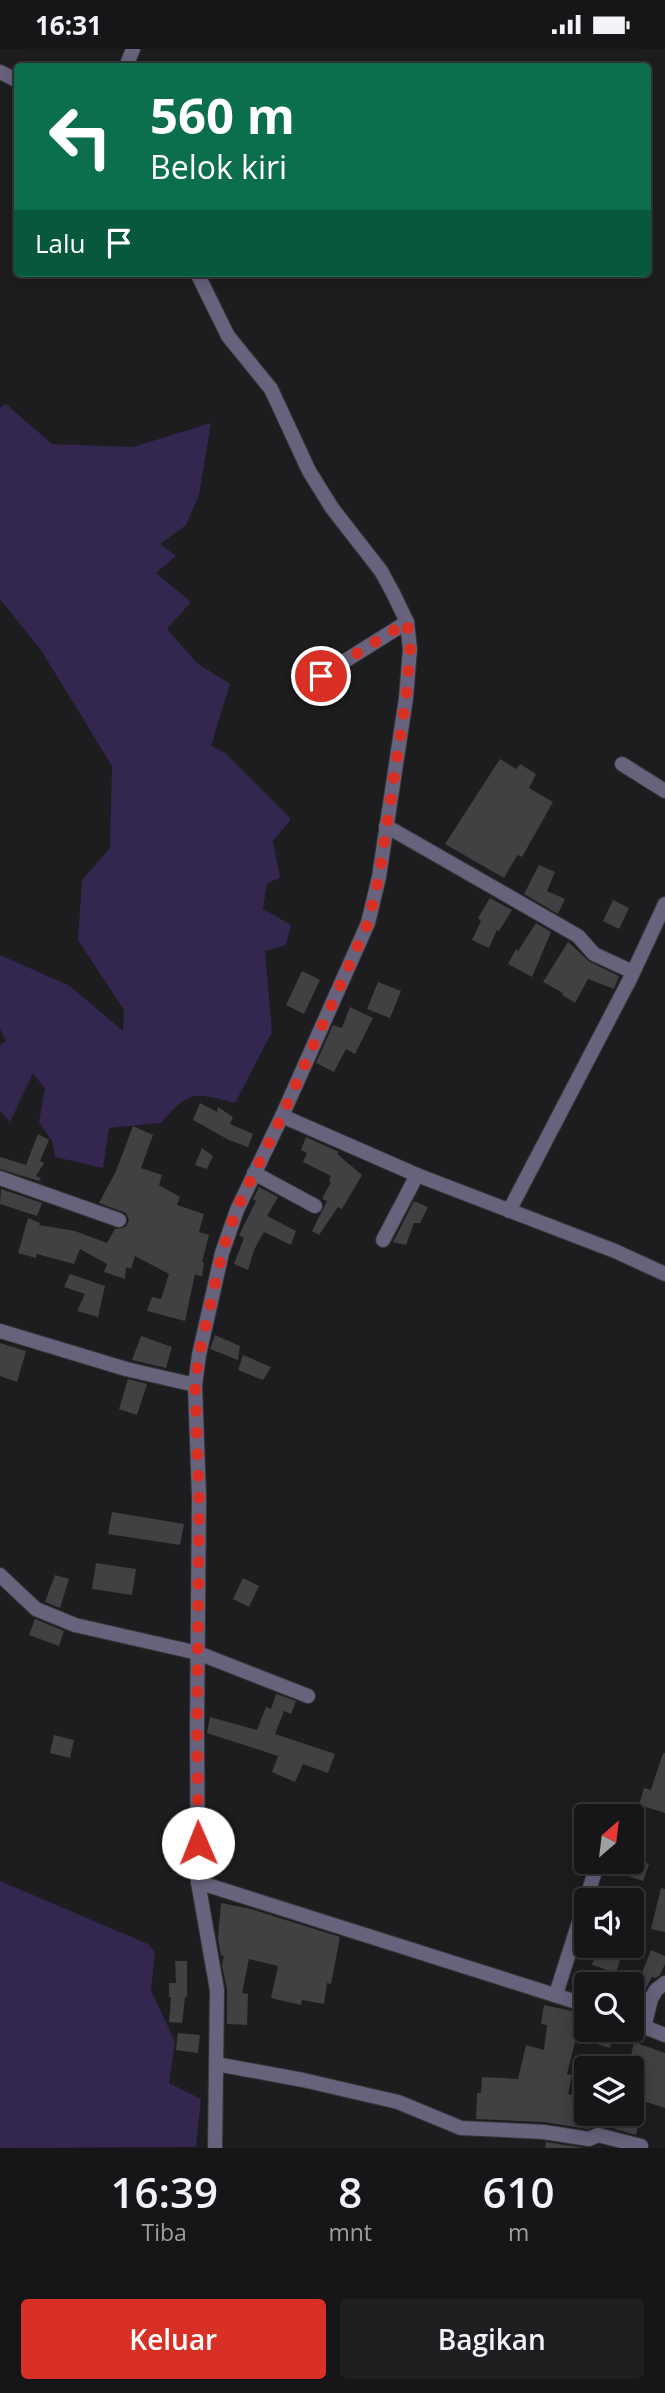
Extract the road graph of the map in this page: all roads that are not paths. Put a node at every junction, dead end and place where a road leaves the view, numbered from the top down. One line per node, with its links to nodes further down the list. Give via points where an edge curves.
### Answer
1 (199, 277): 2 (street, via 228,336 271,389 309,471 381,571)
2 (407, 622): 3 (street); 6 (street, via 409,670)
3 (321, 676)
4 (622, 764): 5 (street)
5 (665, 791)
6 (386, 826): 8 (street, via 578,936 600,958); 9 (street, via 368,923)
7 (665, 904): 8 (street)
8 (633, 972): 14 (street)
9 (282, 1116): 10 (street); 11 (street)
10 (254, 1173): 13 (street); 19 (street, via 222,1253)
11 (417, 1175): 14 (street); 16 (street)
12 (0, 1178): 15 (street)
13 (315, 1206)
14 (509, 1211): 17 (street)
15 (119, 1220)
16 (383, 1240)
17 (665, 1274)
18 (0, 1331): 19 (street)
19 (195, 1385): 21 (street)
20 (0, 1575): 21 (street, via 36,1609 75,1626)
21 (198, 1653): 22 (street); 24 (street)
22 (308, 1696)
23 (594, 1874): 26 (street)
24 (198, 1882): 26 (street); 31 (street, via 217,1990)
25 (665, 1983): 28 (street)
26 (556, 1994): 27 (street)
27 (574, 2001)
28 (644, 2012)
29 (644, 2026): 30 (street)
30 (665, 2035)
31 (216, 2064): 32 (street, via 387,2099 461,2128 589,2139 598,2135); 33 (street)
32 (641, 2146)
33 (215, 2148)

